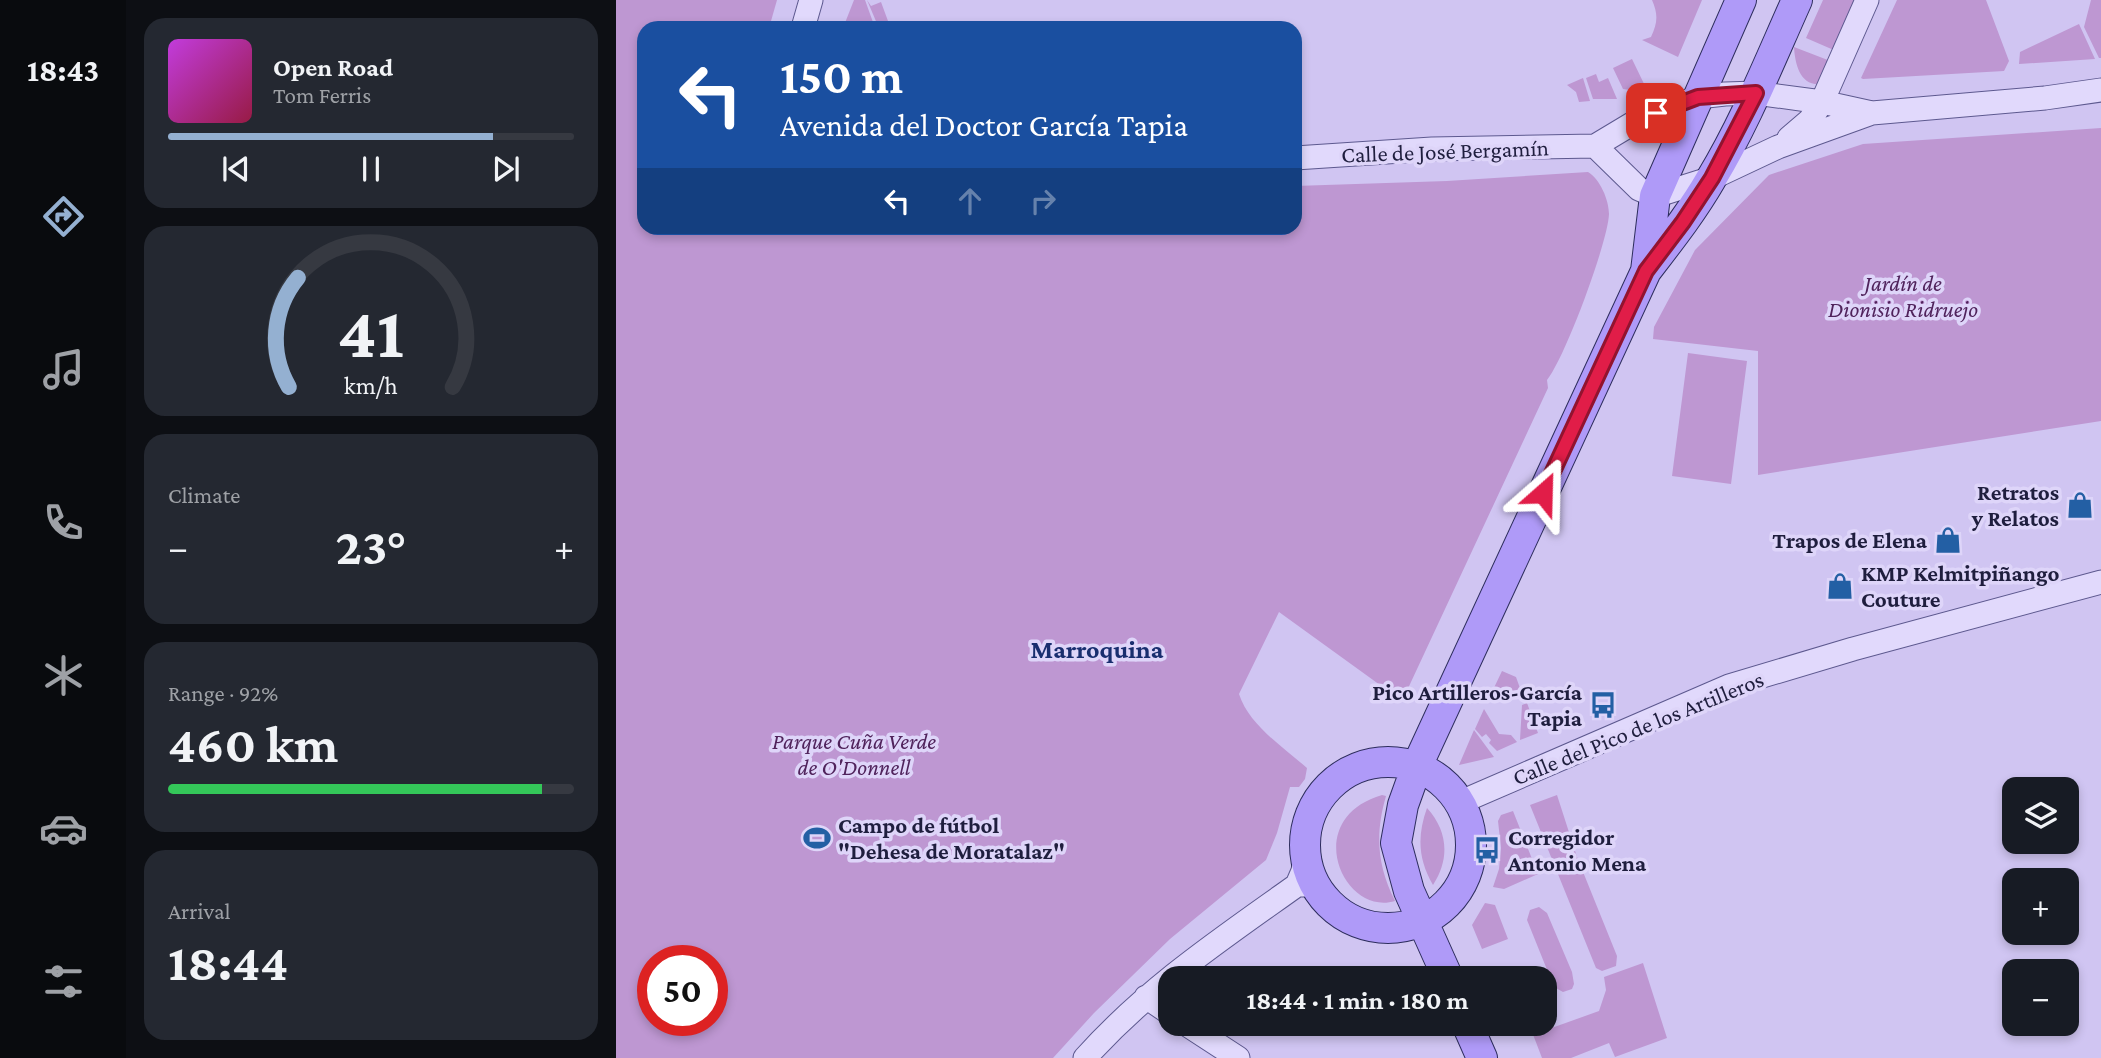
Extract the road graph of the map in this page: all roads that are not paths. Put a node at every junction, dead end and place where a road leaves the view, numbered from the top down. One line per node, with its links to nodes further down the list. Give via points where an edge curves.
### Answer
1 (811, 0): 5 (street)
2 (1741, 0): 8 (main road)
3 (1797, 0): 7 (main road)
4 (1867, 0): 9 (street)
5 (805, 21)
6 (2101, 90): 10 (street)
7 (1769, 95): 8 (street, Calle de José Bergamín); 9 (street, Calle de José Bergamín); 12 (street, via 1792,105 1795,114); 16 (main road)
8 (1698, 97): 11 (street, Calle de José Bergamín); 17 (main road)
9 (1822, 102): 10 (street, Calle de José Bergamín); 12 (street, via 1810,120)
10 (1872, 113): 12 (street)
11 (1635, 122): 13 (street, Calle de José Bergamín); 15 (street, via 1625,138)
12 (1785, 141): 16 (street)
13 (1595, 146): 14 (street, Calle de José Bergamín); 15 (street)
14 (1302, 158)
15 (1622, 173): 17 (street)
16 (1712, 178): 17 (street); 18 (main road)
17 (1655, 196): 18 (main road)
18 (1646, 271): 20 (main road)
19 (2101, 582): 21 (street, Calle del Pico de los Artilleros, via 1729,686)
20 (1417, 766): 21 (main road, via 1441,780); 22 (main road, via 1398,762 1361,766 1327,788 1307,827); 23 (main road, via 1396,843 1409,891)
21 (1461, 802): 23 (main road, via 1469,821 1469,869 1443,909)
22 (1308, 888): 23 (main road, via 1350,920 1367,926 1395,928); 25 (street, via 1183,966)
23 (1424, 921): 24 (main road)
24 (1443, 966)
25 (1146, 997): 26 (street); 29 (street)
26 (1158, 1005)
27 (1204, 1036): 30 (street)
28 (1472, 1036): 31 (main road)
29 (1085, 1058)
30 (1238, 1058)
31 (1482, 1058)

